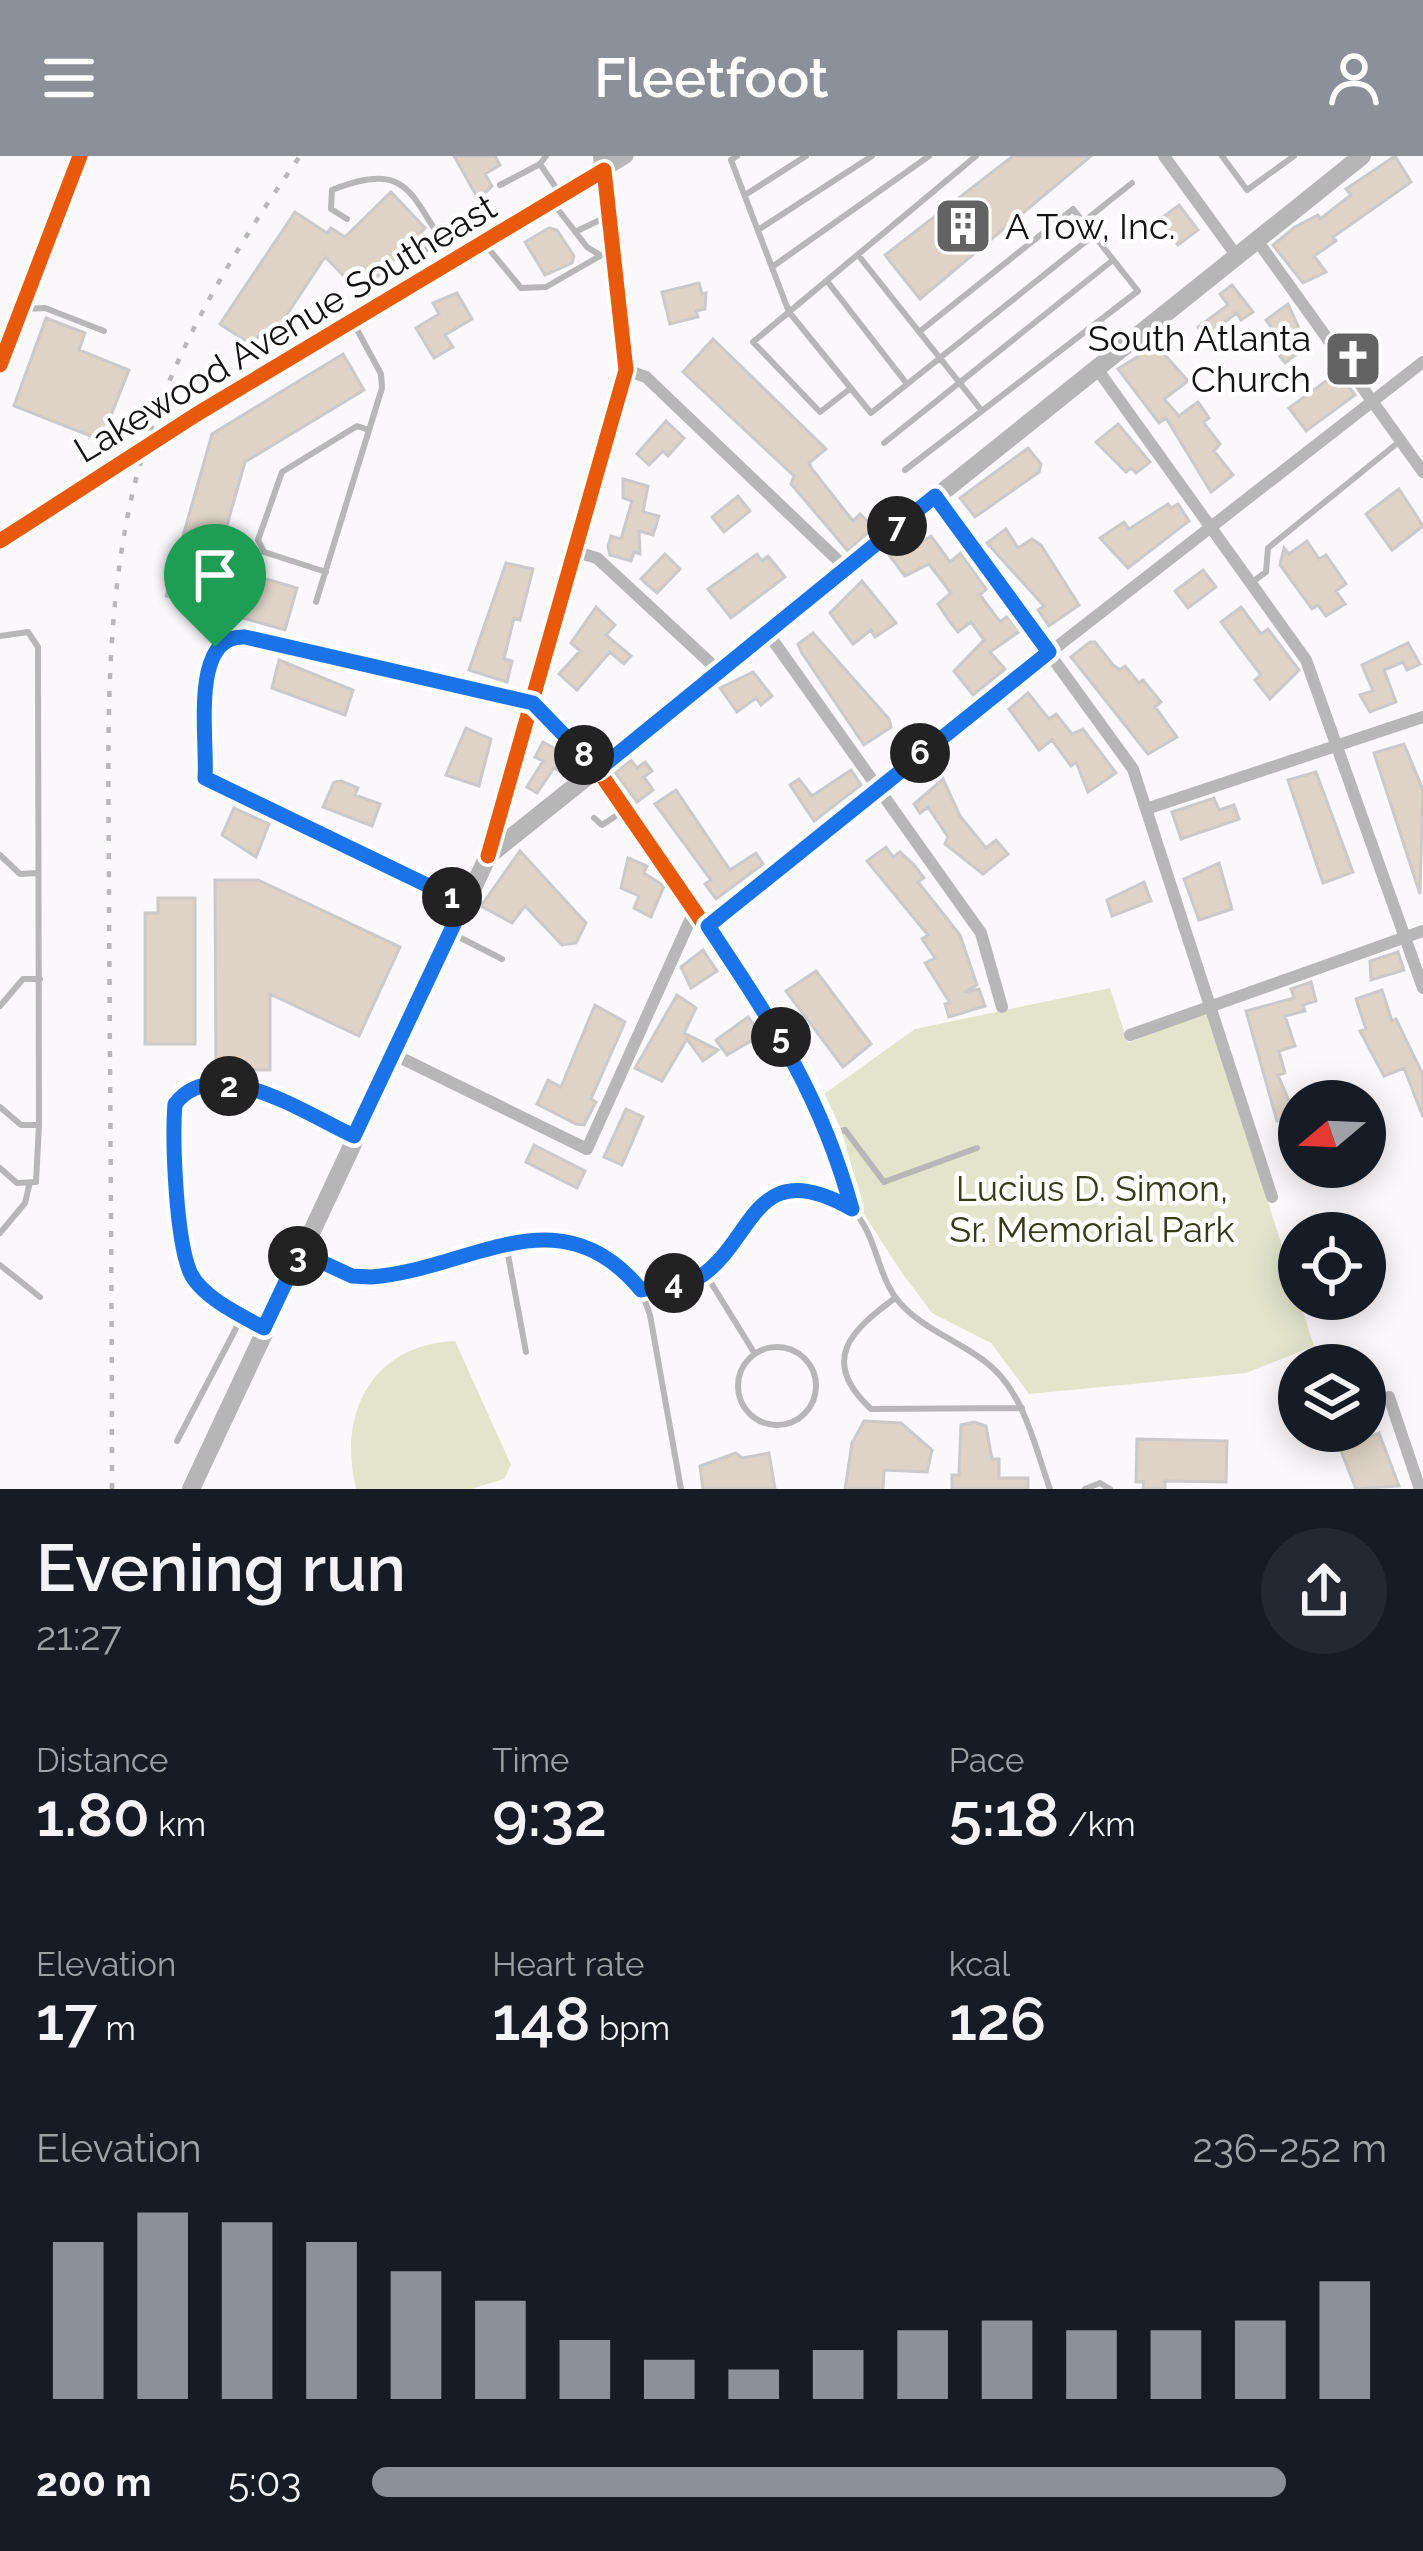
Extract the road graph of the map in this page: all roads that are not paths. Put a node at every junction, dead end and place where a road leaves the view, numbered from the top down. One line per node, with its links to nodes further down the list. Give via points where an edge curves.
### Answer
1 (80, 156): 35 (street)
2 (626, 156): 13 (street, Lakewood Avenue Southeast)
3 (737, 156): 16 (lane, via 731,160)
4 (806, 156): 16 (lane)
5 (872, 156): 21 (lane)
6 (929, 156): 32 (lane)
7 (976, 156): 28 (lane)
8 (1164, 156): 29 (street)
9 (1294, 156): 11 (lane, via 1247,190)
10 (1361, 156): 25 (main road)
11 (1225, 157)
12 (543, 160): 15 (lane); 17 (lane)
13 (603, 163): 17 (street, Lakewood Avenue Southeast); 18 (main road)
14 (1132, 183): 20 (lane)
15 (500, 185)
16 (745, 195): 21 (lane)
17 (556, 198): 22 (lane); 26 (street, Lakewood Avenue Southeast)
18 (610, 215): 22 (lane); 27 (main road)
19 (347, 219): 24 (lane, via 331,209 332,190 366,171 397,174)
20 (1083, 222): 23 (lane); 39 (lane, via 1073,209)
21 (758, 230): 32 (lane)
22 (575, 232): 27 (lane)
23 (1094, 236): 31 (lane); 40 (lane)
24 (440, 239): 30 (lane); 33 (lane)
25 (1256, 239): 29 (main road); 48 (street)
26 (484, 242): 27 (lane, via 520,288 546,287); 30 (street, Lakewood Avenue Southeast)
27 (607, 254): 44 (main road)
28 (858, 255): 34 (lane); 39 (lane)
29 (1236, 255): 43 (main road)
30 (456, 259): 37 (street, Lakewood Avenue Southeast)
31 (1113, 260): 45 (lane); 49 (lane, via 1138,291)
32 (772, 267): 36 (lane)
33 (401, 268)
34 (827, 280): 36 (lane); 46 (lane)
35 (22, 309): 38 (lane, via 45,308); 42 (street)
36 (789, 312): 47 (lane); 47 (lane, via 753,342 820,412)
37 (352, 321): 50 (lane, via 381,374); 57 (street, Lakewood Avenue Southeast, bridge)
38 (104, 331)
39 (919, 332): 40 (lane)
40 (940, 358): 45 (lane); 46 (lane)
41 (1423, 362): 48 (street)
42 (0, 365)
43 (1096, 366): 55 (main road); 56 (street)
44 (626, 370): 58 (main road); 59 (street, via 646,377)
45 (960, 382): 49 (lane); 52 (lane)
46 (907, 384): 47 (lane, via 871,413)
47 (851, 388)
48 (1373, 402): 51 (street); 56 (street)
49 (982, 411): 53 (lane)
50 (369, 430): 60 (lane); 60 (lane, via 357,426 275,483 258,540 264,552)
51 (1401, 440): 54 (street); 61 (lane, via 1268,548 1266,572)
52 (884, 443)
53 (905, 470)
54 (1423, 472)
55 (935, 496): 59 (main road); 65 (street)
56 (1210, 525): 61 (street); 65 (street)
57 (0, 541)
58 (576, 552): 66 (street, via 597,558); 67 (main road)
59 (846, 568): 63 (main road)
60 (326, 572): 62 (lane)
61 (1251, 583): 69 (street, via 1306,660)
62 (316, 602)
63 (767, 632): 66 (main road); 71 (street)
64 (0, 636): 77 (lane, via 28,632 38,647)
65 (1049, 652): 71 (street); 73 (street, via 1133,769)
66 (719, 671): 70 (main road)
67 (533, 703): 70 (street); 76 (main road); 78 (street, via 231,636 208,663 205,778)
68 (1423, 717): 69 (street)
69 (1339, 744): 73 (street); 83 (street)
70 (598, 770): 72 (street); 76 (main road)
71 (878, 788): 80 (street); 89 (street, via 981,933)
72 (626, 809): 74 (lane, via 602,825); 79 (street)
73 (1146, 809): 87 (street)
74 (595, 818)
75 (0, 855): 77 (lane, via 20,874)
76 (488, 856): 78 (main road)
77 (38, 873): 85 (lane)
78 (464, 903): 82 (main road)
79 (696, 907): 80 (street); 91 (street, via 586,1149)
80 (708, 926): 94 (street, via 797,1060)
81 (1423, 931): 83 (street)
82 (450, 932): 84 (lane); 91 (main road)
83 (1405, 937): 86 (street); 87 (street)
84 (502, 959)
85 (40, 979): 88 (lane, via 23,979); 93 (lane)
86 (1423, 988)
87 (1209, 1004): 90 (street); 99 (street)
88 (0, 1006)
89 (1002, 1007)
90 (1130, 1035)
91 (392, 1054): 95 (main road)
92 (0, 1107): 93 (lane, via 21,1125)
93 (39, 1125): 98 (lane, via 39,1171)
94 (831, 1134): 96 (lane, via 845,1130 857,1139 884,1182); 100 (street)
95 (354, 1136): 103 (main road); 109 (lane, via 249,1088 204,1084 175,1104 190,1272)
96 (977, 1148)
97 (0, 1168): 98 (lane)
98 (29, 1185): 101 (lane)
99 (1272, 1197)
100 (852, 1209): 105 (lane, via 796,1192 760,1202); 108 (lane, via 871,1233)
101 (0, 1233)
102 (506, 1244): 103 (lane, via 371,1277); 106 (lane, via 575,1244); 111 (lane)
103 (300, 1252): 110 (main road)
104 (0, 1264): 107 (lane)
105 (705, 1273): 106 (lane); 112 (lane)
106 (641, 1290): 118 (lane)
107 (40, 1297)
108 (895, 1298): 114 (lane, via 990,1365); 114 (lane, via 855,1328 846,1345 848,1375 871,1409)
109 (242, 1316): 110 (lane); 115 (lane)
110 (264, 1328): 117 (main road)
111 (526, 1352)
112 (755, 1354): 112 (lane, via 790,1348 812,1367 816,1396 802,1418 775,1426 743,1406 740,1373)
113 (1389, 1397): 116 (street)
114 (1022, 1408): 119 (lane)
115 (176, 1441)
116 (1416, 1454): 122 (street)
117 (190, 1489)
118 (681, 1489)
119 (1049, 1489)
120 (1085, 1489): 121 (lane)
121 (1110, 1489)
122 (1420, 1489)

